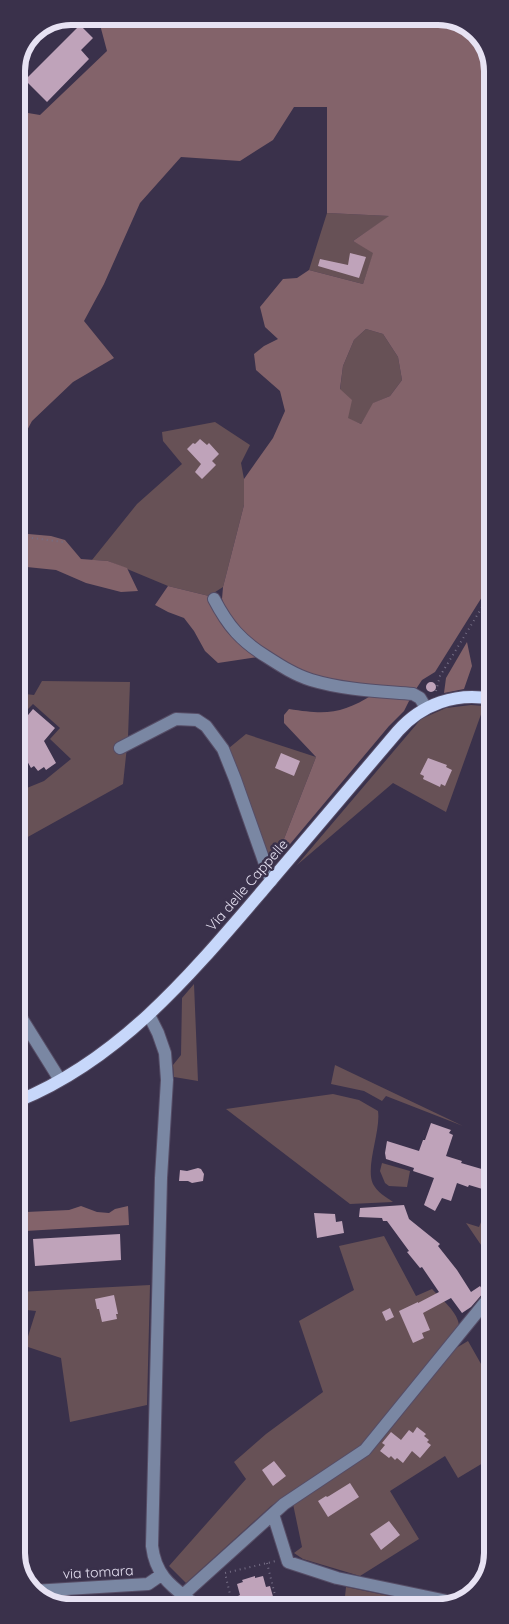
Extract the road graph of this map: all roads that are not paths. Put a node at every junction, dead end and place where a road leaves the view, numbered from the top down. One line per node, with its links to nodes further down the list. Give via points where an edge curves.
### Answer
1 (214, 599): 3 (street, via 233,631 250,646 294,673 342,687 413,694)
2 (484, 699): 3 (main road, Via delle Cappelle, via 464,697)
3 (423, 703): 5 (main road, Via delle Cappelle)
4 (120, 748): 5 (street, via 176,719 197,720 206,726 223,749)
5 (271, 881): 6 (main road, Via delle Cappelle)
6 (149, 1015): 8 (main road, Via delle Cappelle, via 101,1055); 12 (street, via 165,1053 167,1080 161,1178 152,1537 154,1557)
7 (25, 1024): 8 (street)
8 (60, 1080): 9 (main road, Via delle Cappelle)
9 (25, 1098)
10 (484, 1304): 11 (street, via 366,1450)
11 (273, 1514): 14 (street); 16 (street, via 288,1562 337,1578)
12 (161, 1575): 13 (street, via tomara, via 148,1584); 14 (street)
13 (43, 1590)
14 (183, 1595): 15 (street)
15 (188, 1599)
16 (438, 1599)

